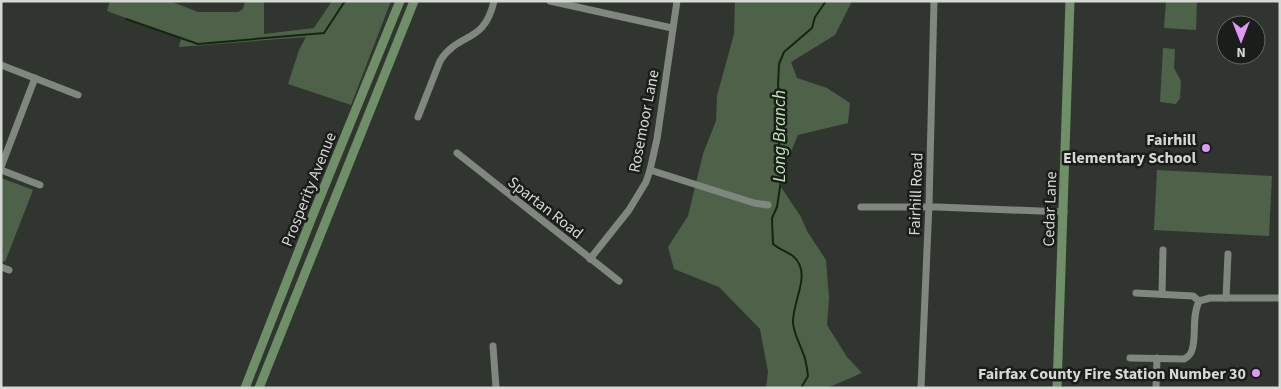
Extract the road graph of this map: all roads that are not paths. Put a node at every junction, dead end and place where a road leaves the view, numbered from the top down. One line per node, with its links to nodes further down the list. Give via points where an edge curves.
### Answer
1 (400, 1): 35 (main road, Prosperity Avenue)
2 (414, 1): 36 (main road, Prosperity Avenue)
3 (494, 1): 12 (street, via 491,15 479,32 445,53)
4 (550, 1): 8 (street)
5 (676, 1): 8 (street, Rosemoor Lane)
6 (934, 1): 19 (street, Fairhill Road)
7 (1070, 1): 20 (main road, Cedar Lane)
8 (672, 28): 15 (street, Rosemoor Lane)
9 (1, 65): 10 (street)
10 (35, 78): 11 (street); 14 (street)
11 (78, 95)
12 (418, 117)
13 (457, 153): 23 (street, Spartan Road)
14 (1, 168): 16 (street)
15 (650, 170): 17 (street); 23 (street, Rosemoor Lane, via 629,210)
16 (40, 185)
17 (768, 205)
18 (862, 207): 19 (street)
19 (928, 207): 20 (street); 38 (street, Fairhill Road)
20 (1064, 212): 39 (main road, Cedar Lane)
21 (1163, 250): 28 (street)
22 (1228, 254): 29 (street)
23 (590, 259): 26 (street, Spartan Road)
24 (1, 267): 25 (street)
25 (10, 270)
26 (619, 281)
27 (1136, 293): 28 (street)
28 (1162, 294): 31 (street, via 1192,296)
29 (1226, 298): 30 (street); 31 (street)
30 (1280, 298)
31 (1199, 301): 34 (street, via 1194,316 1193,350 1189,356 1184,359)
32 (493, 346): 37 (street)
33 (1130, 358): 34 (street)
34 (1157, 358): 40 (street)
35 (245, 388)
36 (259, 388)
37 (496, 388)
38 (921, 388)
39 (1057, 388)
40 (1156, 388)

